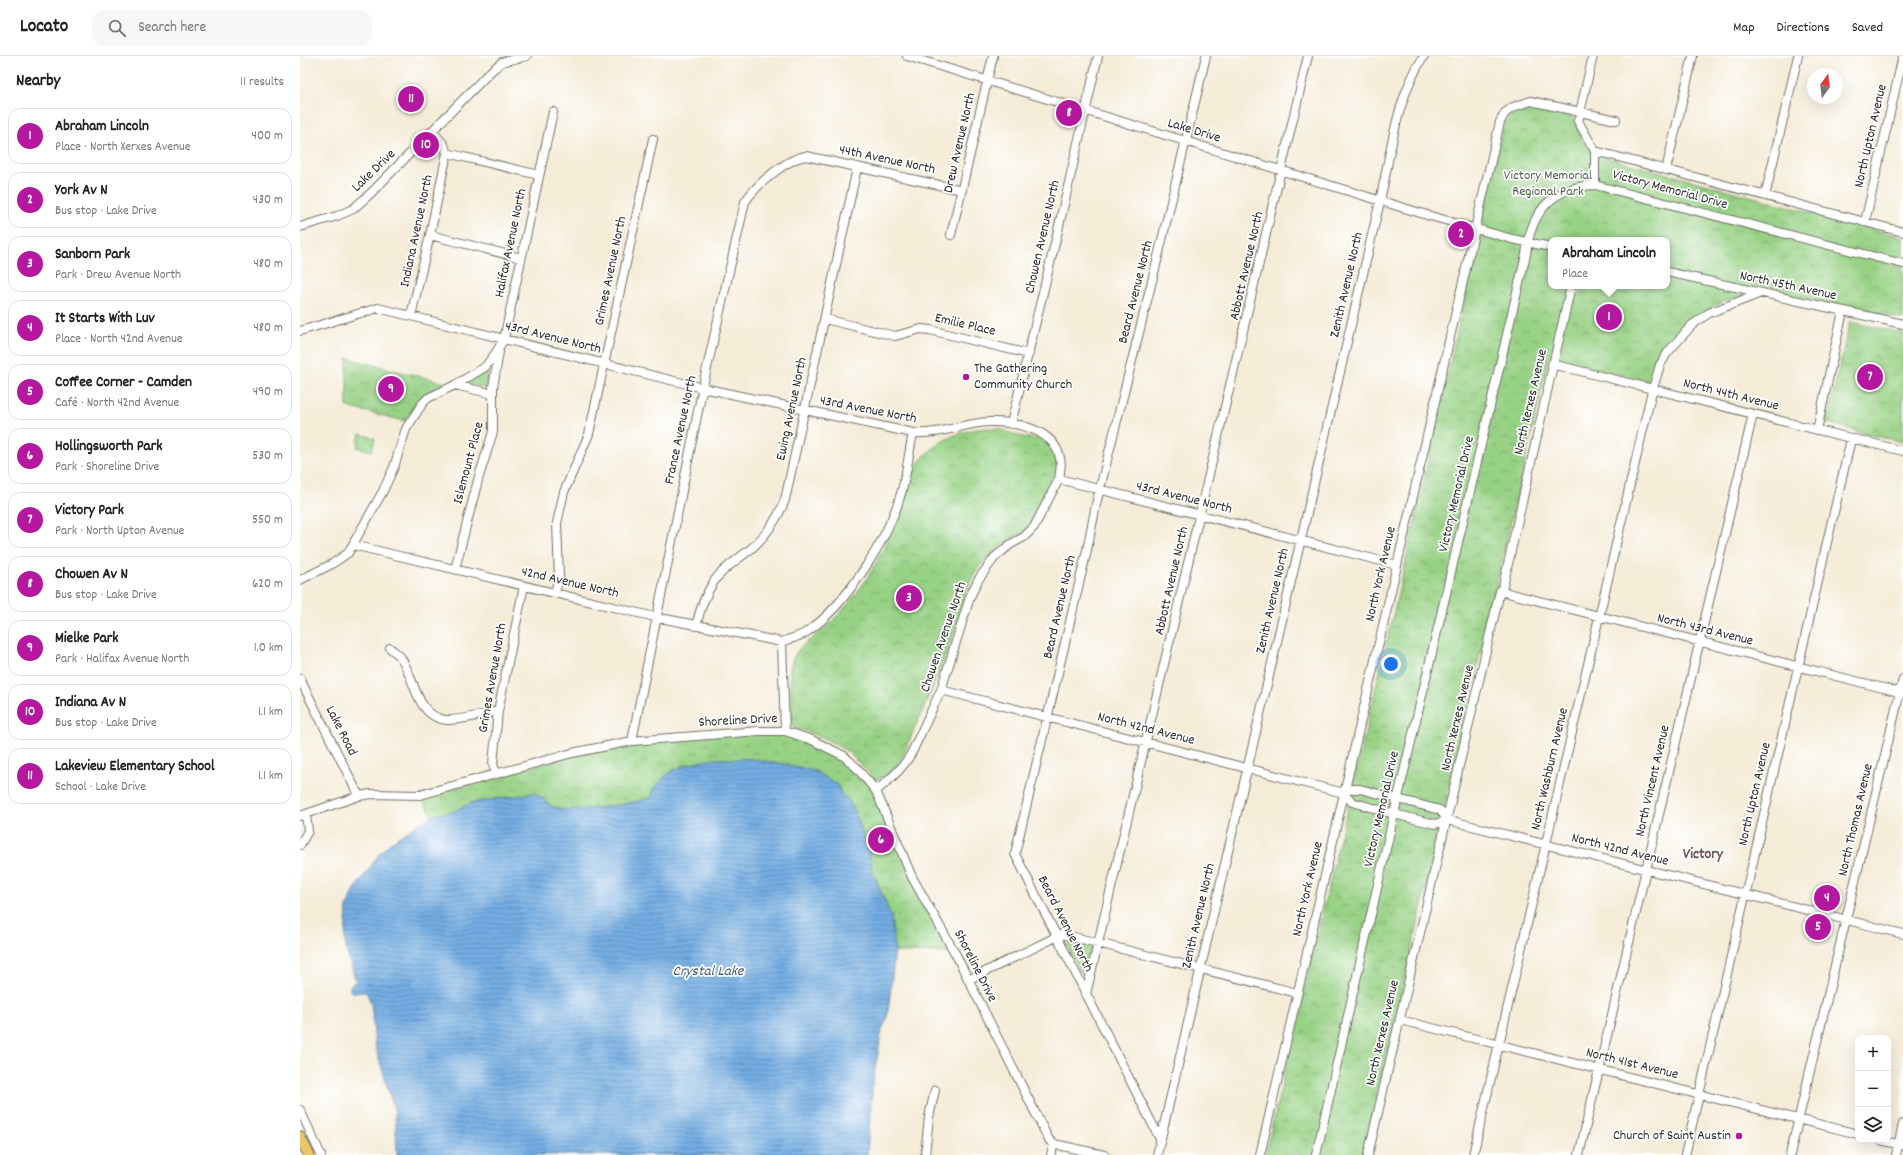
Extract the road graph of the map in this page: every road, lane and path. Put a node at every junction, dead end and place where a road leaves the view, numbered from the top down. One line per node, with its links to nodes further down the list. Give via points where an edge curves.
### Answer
1 (527, 56): 12 (street, Lake Drive)
2 (907, 56): 13 (street, Lake Drive)
3 (993, 56): 13 (street, Drew Avenue North)
4 (1098, 56): 14 (street, Chowen Avenue North)
5 (1206, 56): 20 (street, Beard Avenue North)
6 (1308, 56): 26 (street, Abbott Avenue North)
7 (1424, 56): 31 (street, Zenith Avenue North, via 1409,82 1401,106)
8 (1593, 56): 16 (street)
9 (1694, 56): 25 (street)
10 (1798, 56): 30 (street)
11 (1902, 56): 32 (street, North Upton Avenue)
12 (501, 59): 18 (street, Lake Drive)
13 (987, 81): 14 (street, Lake Drive); 29 (street, Drew Avenue North)
14 (1086, 111): 20 (street, Lake Drive); 51 (street, Chowen Avenue North)
15 (553, 112): 27 (street, Halifax Avenue North)
16 (1580, 112): 17 (street, North York Avenue); 21 (street, via 1578,121); 34 (street, North York Avenue, via 1531,101 1514,106 1505,113 1497,131)
17 (1616, 120)
18 (433, 131): 22 (street); 33 (street, Lake Drive, via 353,209)
19 (653, 139): 53 (street, Grimes Avenue North)
20 (1186, 142): 26 (street, Lake Drive); 66 (street, Beard Avenue North)
21 (1595, 150): 25 (street, Victory Memorial Drive); 28 (street)
22 (447, 153): 27 (street); 36 (street, Indiana Avenue North)
23 (806, 156): 24 (street, 44th Avenue North); 55 (street, France Avenue North, via 796,158 760,185 746,202)
24 (857, 168): 29 (street, 44th Avenue North); 47 (street, Ewing Avenue North)
25 (1666, 170): 30 (street, Victory Memorial Drive)
26 (1282, 171): 31 (street, Lake Drive); 67 (street, Abbott Avenue North)
27 (540, 175): 40 (street, Halifax Avenue North)
28 (1595, 185): 38 (street, Victory Memorial Drive, via 1572,187 1554,197 1539,213); 41 (street, Victory Memorial Drive)
29 (962, 190): 37 (street, Drew Avenue North)
30 (1766, 196): 32 (street, Victory Memorial Drive)
31 (1380, 201): 34 (street, Lake Drive); 68 (street, Zenith Avenue North)
32 (1865, 222): 35 (street, Victory Memorial Drive)
33 (300, 227)
34 (1475, 229): 38 (street); 70 (street, North York Avenue)
35 (1903, 232)
36 (430, 235): 40 (street); 46 (street, Indiana Avenue North)
37 (951, 235)
38 (1528, 242): 39 (street); 97 (street, Victory Memorial Drive)
39 (1548, 246)
40 (521, 258): 50 (street, Halifax Avenue North)
41 (1903, 264)
42 (1670, 273): 44 (street, North 45th Avenue)
43 (1570, 289): 52 (street, North Xerxes Avenue)
44 (1761, 293): 45 (street, North 45th Avenue); 56 (street, North Washburn Avenue, via 1709,313 1692,325 1664,358)
45 (1843, 311): 48 (street, North 45th Avenue); 61 (street)
46 (411, 316): 49 (street, 43rd Avenue North, via 378,308); 50 (street, 43rd Avenue North)
47 (825, 319): 51 (street, Emilie Place, via 895,336 921,329 930,330); 58 (street, Ewing Avenue North)
48 (1903, 324)
49 (300, 331)
50 (504, 339): 53 (street, 43rd Avenue North); 54 (street, Halifax Avenue North, via 485,367); 57 (street, Islemount Place, via 494,371)
51 (1029, 354): 60 (street, Chowen Avenue North)
52 (1552, 364): 56 (street, North 44th Avenue); 74 (street, North Xerxes Avenue)
53 (605, 365): 55 (street, 43rd Avenue North); 75 (street, Grimes Avenue North, via 589,434 564,492 557,523 559,577)
54 (455, 385): 57 (street); 69 (street, Halifax Avenue North, via 428,398 413,415 383,491)
55 (703, 388): 58 (street, 43rd Avenue North); 77 (street, France Avenue North)
56 (1652, 389): 59 (street, North 44th Avenue); 76 (street, North Washburn Avenue)
57 (494, 394): 71 (street, Islemount Place, via 493,432)
58 (804, 410): 62 (street, 43rd Avenue North); 78 (street, Ewing Avenue North, via 790,483 778,517 754,546 726,567 715,580 702,606)
59 (1753, 414): 61 (street, North 44th Avenue); 80 (street, North Vincent Avenue)
60 (1011, 424): 62 (street, 43rd Avenue North, via 989,422 930,434); 65 (street, 43rd Avenue North, via 1036,430 1049,439 1058,450 1060,458)
61 (1817, 430): 63 (street, North 44th Avenue)
62 (913, 433): 79 (street, via 902,490 879,546 832,608 804,633)
63 (1852, 438): 64 (street, North 44th Avenue); 82 (street, North Upton Avenue)
64 (1903, 451)
65 (1059, 479): 66 (street, 43rd Avenue North); 85 (street, Chowen Avenue North, via 1034,527 995,558 978,580 970,597)
66 (1099, 490): 67 (street, 43rd Avenue North); 88 (street, Beard Avenue North)
67 (1200, 515): 68 (street, 43rd Avenue North); 91 (street, Abbott Avenue North)
68 (1300, 541): 70 (street, 43rd Avenue North); 92 (street, Zenith Avenue North)
69 (353, 544): 71 (street, 42nd Avenue North); 72 (street, Halifax Avenue North, via 348,553 341,558)
70 (1397, 565): 95 (street, North York Avenue)
71 (455, 569): 73 (street, 42nd Avenue North)
72 (300, 580)
73 (524, 586): 75 (street, 42nd Avenue North); 87 (street, Grimes Avenue North)
74 (1500, 591): 76 (street, North 43rd Avenue); 100 (street, North Xerxes Avenue)
75 (555, 593): 77 (street, 42nd Avenue North)
76 (1598, 616): 80 (street, North 43rd Avenue); 101 (street, North Washburn Avenue)
77 (656, 617): 78 (street, 42nd Avenue North); 90 (street, France Avenue North)
78 (696, 626): 79 (street, 42nd Avenue North)
79 (782, 642): 89 (street)
80 (1699, 642): 82 (street, North 43rd Avenue); 103 (street, North Vincent Avenue)
81 (390, 648): 87 (street, via 401,656 420,700 431,714 446,720 454,720)
82 (1798, 667): 86 (street, North 43rd Avenue); 104 (street, North Upton Avenue)
83 (300, 679): 96 (street, Lake Road)
84 (1903, 679): 86 (street, North Thomas Avenue)
85 (941, 690): 88 (street, North 42nd Avenue); 94 (street, Chowen Avenue North, via 909,758)
86 (1901, 693): 105 (street, North Thomas Avenue)
87 (498, 711): 93 (street, Grimes Avenue North, via 493,764)
88 (1047, 718): 91 (street, North 42nd Avenue); 107 (street, Beard Avenue North, via 1015,854)
89 (786, 731): 90 (street, Shoreline Drive, via 736,732); 94 (street, Shoreline Drive, via 812,740 844,756)
90 (632, 741): 93 (street, Shoreline Drive, via 572,753)
91 (1147, 743): 92 (street, North 42nd Avenue); 108 (street, Abbott Avenue North)
92 (1247, 769): 95 (street, North 42nd Avenue); 109 (street, Zenith Avenue North)
93 (496, 774): 96 (street, Shoreline Drive, via 420,795)
94 (876, 791): 110 (street, Shoreline Drive, via 912,877)
95 (1344, 793): 97 (street, North 42nd Avenue, via 1351,789 1360,789); 98 (street, North 42nd Avenue, via 1352,802); 111 (street, North York Avenue)
96 (359, 796): 99 (street, Shoreline Drive)
97 (1397, 799): 98 (street, Victory Memorial Drive); 100 (street, North 42nd Avenue, via 1440,810)
98 (1394, 814): 100 (street, North 42nd Avenue, via 1435,824); 134 (street, Victory Memorial Drive)
99 (303, 815): 102 (street, via 308,831)
100 (1448, 820): 101 (street, North 42nd Avenue); 113 (street, North Xerxes Avenue)
101 (1545, 844): 103 (street, North 42nd Avenue); 114 (street, North Washburn Avenue)
102 (300, 845)
103 (1646, 870): 104 (street, North 42nd Avenue); 115 (street, North Vincent Avenue)
104 (1744, 895): 105 (street, North 42nd Avenue); 117 (street, North Upton Avenue)
105 (1846, 920): 106 (street, North 42nd Avenue); 119 (street, North Thomas Avenue)
106 (1903, 934)
107 (1057, 936): 108 (street, via 1062,934); 110 (street); 112 (street, Beard Avenue North)
108 (1098, 943): 109 (street); 112 (street, Abbott Avenue North)
109 (1200, 969): 111 (street); 123 (street, Zenith Avenue North)
110 (968, 980): 125 (street, Shoreline Drive, via 1049,1140)
111 (1297, 993): 133 (street, North York Avenue)
112 (1086, 994): 123 (street, Beard Avenue North)
113 (1400, 1020): 114 (street, North 41st Avenue); 135 (street, North Xerxes Avenue)
114 (1499, 1044): 115 (street, North 41st Avenue); 136 (street, North Washburn Avenue)
115 (1599, 1070): 117 (street, North 41st Avenue); 137 (street, North Vincent Avenue)
116 (935, 1090): 129 (street, via 928,1117)
117 (1699, 1095): 119 (street, North 41st Avenue); 138 (street, North Upton Avenue)
118 (300, 1110): 128 (street)
119 (1799, 1120): 121 (street, North 41st Avenue); 139 (street, North Thomas Avenue)
120 (1903, 1124): 126 (street)
121 (1855, 1133)
122 (300, 1137): 127 (main road)
123 (1160, 1139): 132 (street, Zenith Avenue North)
124 (1891, 1143): 126 (street)
125 (1054, 1144): 130 (street); 131 (street)
126 (1901, 1145): 140 (street)
127 (309, 1155)
128 (321, 1155)
129 (925, 1155)
130 (1051, 1155)
131 (1104, 1155)
132 (1157, 1155)
133 (1260, 1155)
134 (1316, 1155)
135 (1368, 1155)
136 (1473, 1155)
137 (1579, 1155)
138 (1685, 1155)
139 (1790, 1155)
140 (1896, 1155)

